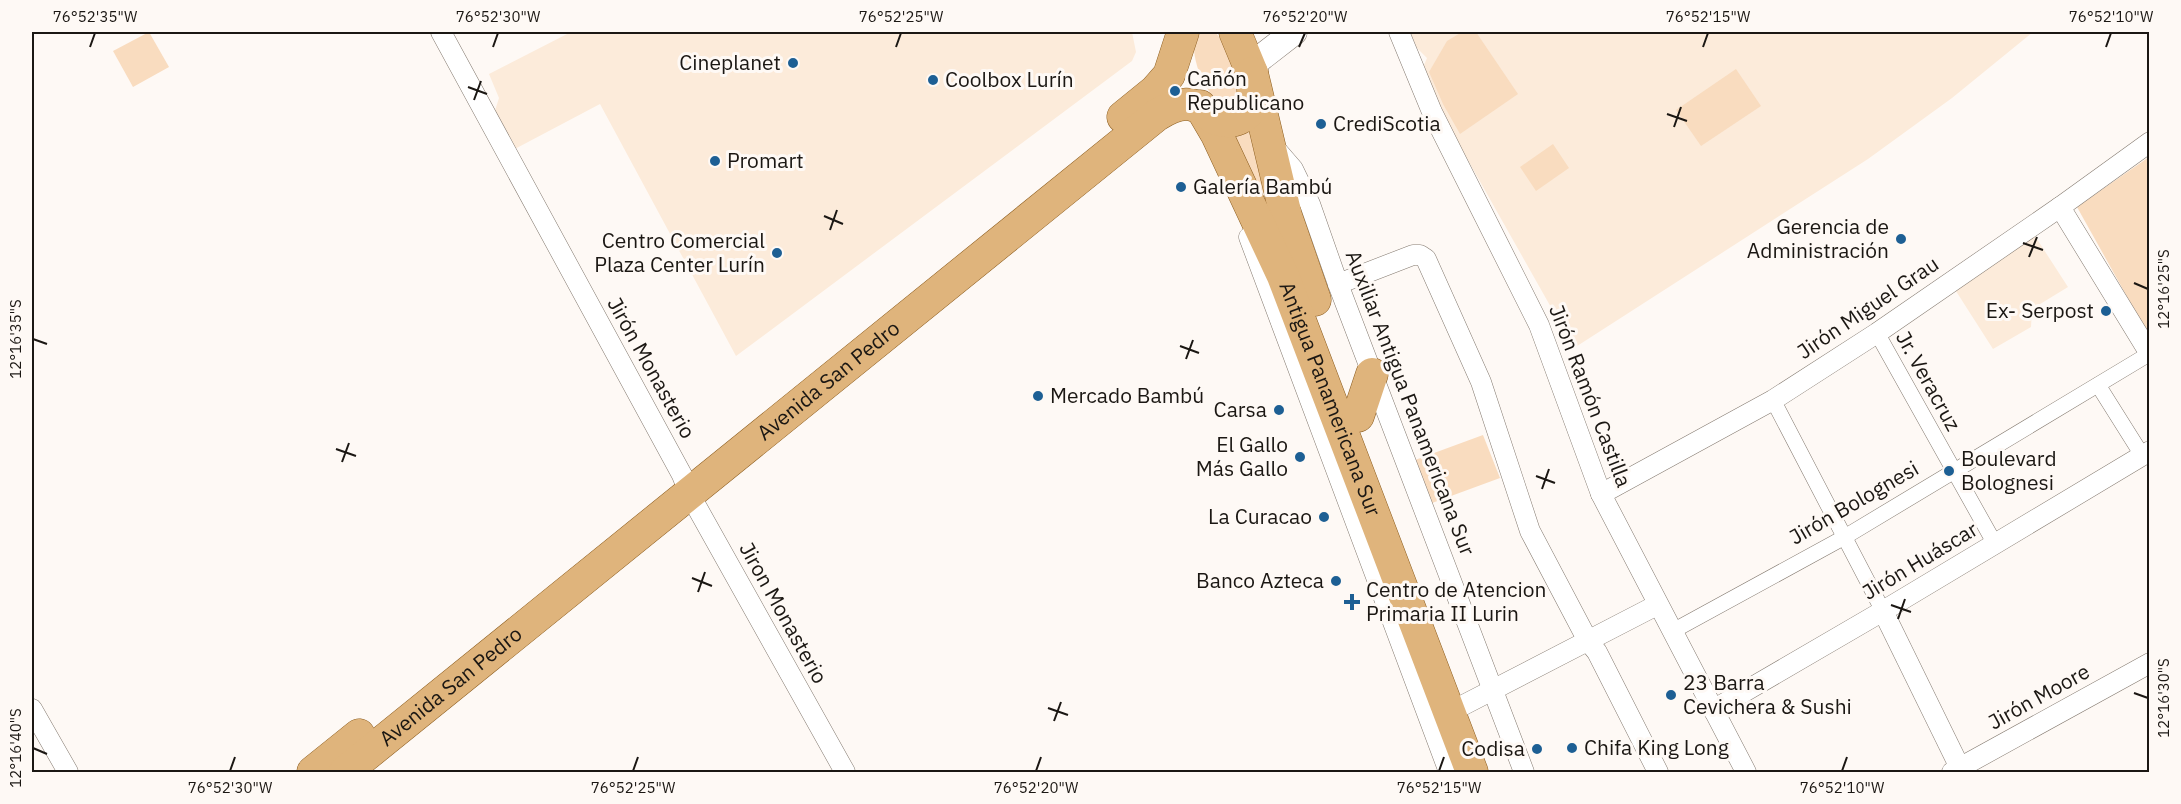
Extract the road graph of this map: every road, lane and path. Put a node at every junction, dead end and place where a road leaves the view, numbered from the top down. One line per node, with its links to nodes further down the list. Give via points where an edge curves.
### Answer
1 (441, 32): 21 (street, Jirón Monasterio)
2 (1235, 32): 6 (main road, Antigua Panamericana Sur)
3 (1294, 32): 6 (street, via 1258,60)
4 (1399, 32): 22 (street, Jirón Ramón Castilla, via 1432,112 1539,325)
5 (1180, 35): 7 (main road, Antigua Panamericana Sur, via 1182,69); 21 (main road, Avenida San Pedro, via 1169,75 1155,91 898,297)
6 (1252, 73): 7 (main road, Avenida San Pedro, via 1253,101 1240,118 1227,122); 9 (main road, Antigua Panamericana Sur)
7 (1201, 109): 8 (main road, Antigua Panamericana Sur); 21 (main road, Avenida San Pedro, via 1190,104 1157,115)
8 (1217, 135): 30 (main road, Antigua Panamericana Sur); 38 (street, via 1219,160)
9 (1268, 141): 12 (street, Auxiliar Antigua Panamericana Sur, via 1293,169 1310,204); 18 (main road, Antigua Panamericana Sur, via 1300,259)
10 (2150, 142): 11 (street, Jirón Miguel Grau)
11 (2060, 207): 13 (street, Jirón Miguel Grau); 14 (street)
12 (1338, 284): 15 (street, Auxiliar Antigua Panamericana Sur); 28 (street, via 1413,255 1426,259 1481,382 1530,531)
13 (1877, 333): 17 (street, Jirón Miguel Grau); 20 (street, Jr. Veracruz)
14 (2149, 354): 16 (street, Jirón Bolognesi)
15 (1372, 374): 18 (main road); 30 (street, Auxiliar Antigua Panamericana Sur)
16 (2098, 385): 19 (street); 20 (street, Jirón Bolognesi)
17 (1773, 400): 22 (street, Jirón Miguel Grau); 23 (street)
18 (1358, 416): 30 (main road, Antigua Panamericana Sur)
19 (2147, 458): 24 (street, Jirón Huáscar)
20 (1955, 472): 23 (street, Jirón Bolognesi); 24 (street, Jr. Veracruz)
21 (686, 485): 35 (main road, Avenida San Pedro); 36 (main road, Avenida San Pedro); 37 (street, Jiron Monasterio)
22 (1601, 494): 25 (street, Jirón Ramón Castilla)
23 (1843, 538): 26 (street); 27 (street, Jirón Bolognesi)
24 (1995, 544): 26 (street, Jirón Huáscar)
25 (1657, 605): 27 (street, Jirón Ramón Castilla); 28 (street)
26 (1883, 611): 32 (street, Jirón Huáscar); 33 (street)
27 (1671, 632): 32 (street, Jirón Ramón Castilla)
28 (1588, 641): 30 (street); 42 (street)
29 (2150, 663): 33 (street, Jirón Moore)
30 (1470, 702): 39 (main road, Antigua Panamericana Sur); 40 (main road, Antigua Panamericana Sur); 41 (street, Antigua Panamericana Sur, via 1504,720)
31 (32, 708): 34 (street)
32 (1713, 710): 43 (street, Jirón Ramón Castilla)
33 (1958, 771)
34 (68, 772)
35 (313, 772)
36 (345, 772)
37 (845, 772)
38 (1449, 772)
39 (1472, 772)
40 (1493, 772)
41 (1524, 772)
42 (1658, 772)
43 (1746, 772)

